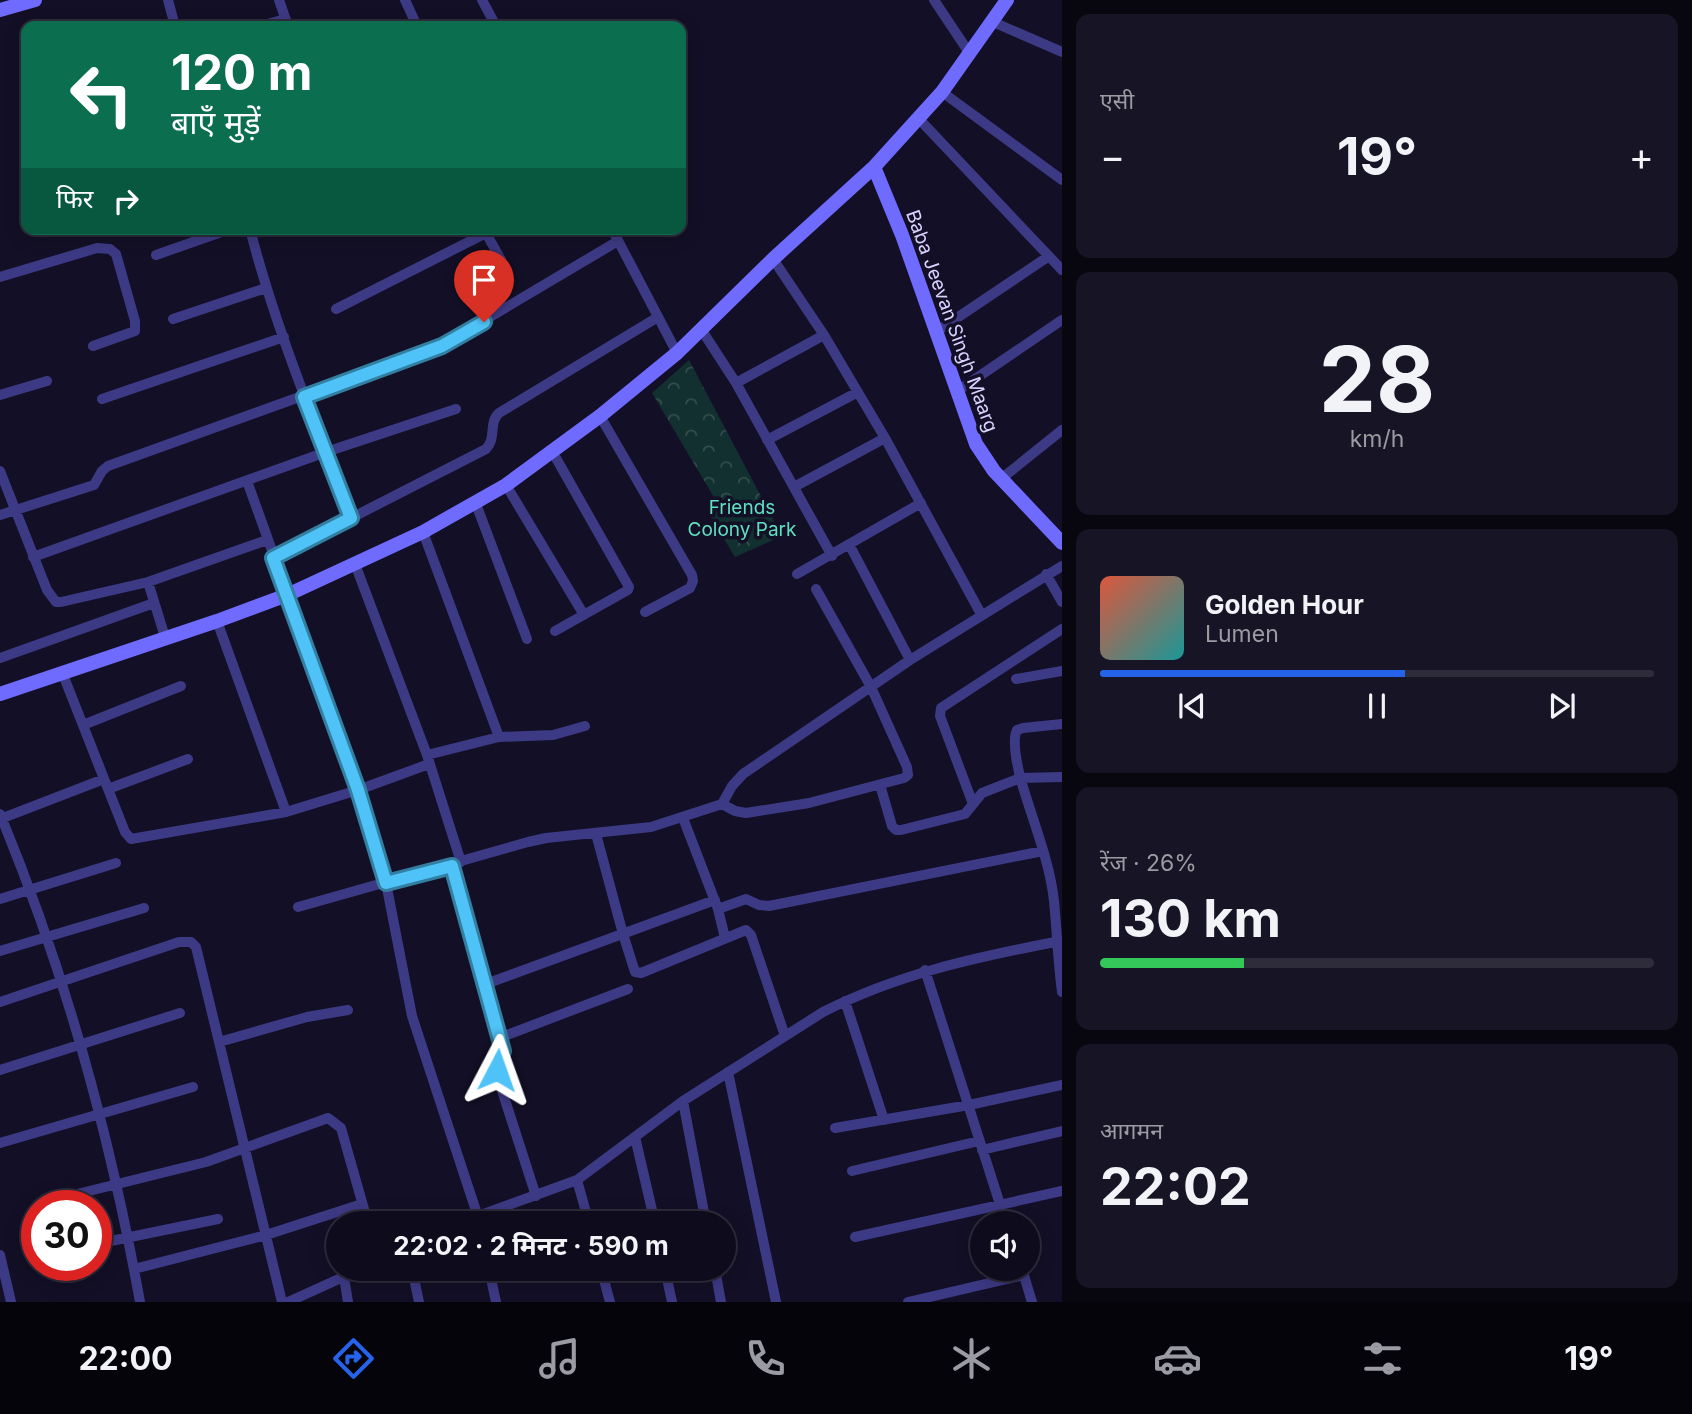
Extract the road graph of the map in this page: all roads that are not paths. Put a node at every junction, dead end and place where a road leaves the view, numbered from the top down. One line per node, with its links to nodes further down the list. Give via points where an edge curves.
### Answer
1 (35, 0): 8 (street)
2 (168, 0): 9 (street)
3 (279, 0): 10 (street)
4 (405, 0): 11 (street)
5 (482, 0): 12 (street)
6 (934, 0): 15 (street)
7 (1007, 0): 13 (street)
8 (0, 10)
9 (174, 21)
10 (286, 21)
11 (415, 21)
12 (493, 21)
13 (993, 22): 14 (street); 15 (street)
14 (1062, 52)
15 (970, 54): 16 (street)
16 (942, 92): 17 (street); 19 (street)
17 (919, 119): 18 (street); 27 (street)
18 (874, 167): 28 (street); 38 (street, Baba Jeevan Singh Maarg)
19 (1062, 180)
20 (212, 235): 26 (street)
21 (252, 235): 32 (street)
22 (482, 235): 33 (street)
23 (492, 235): 29 (street)
24 (615, 235): 25 (street)
25 (618, 241): 34 (street); 48 (street, via 442,346)
26 (156, 254)
27 (1049, 256): 30 (street); 38 (street)
28 (773, 259): 37 (street); 39 (street)
29 (501, 260)
30 (1062, 270)
31 (0, 278): 41 (street, via 110,248 116,254 135,331)
32 (267, 288): 35 (street); 40 (street)
33 (336, 309)
34 (658, 317): 42 (street); 66 (street, via 499,413 493,420 493,440 486,449)
35 (173, 319)
36 (1062, 320): 46 (street)
37 (701, 329): 42 (street); 44 (street)
38 (936, 332): 46 (street, Baba Jeevan Singh Maarg)
39 (824, 335): 44 (street); 45 (street)
40 (284, 337): 48 (street); 49 (street)
41 (93, 346)
42 (677, 353): 51 (street)
43 (47, 381): 47 (street)
44 (736, 383): 54 (street)
45 (858, 391): 53 (street); 54 (street)
46 (956, 392): 58 (street, Baba Jeevan Singh Maarg, via 976,444)
47 (0, 395)
48 (304, 397): 56 (street); 64 (street, via 108,466 94,485)
49 (103, 399)
50 (456, 409): 56 (street)
51 (600, 416): 55 (street); 83 (street, via 692,575 690,588)
52 (1061, 433): 58 (street)
53 (885, 438): 61 (street); 62 (street)
54 (767, 440): 61 (street)
55 (552, 451): 60 (street); 85 (street, via 629,587)
56 (326, 452): 59 (street); 66 (street)
57 (0, 471): 64 (street)
58 (1001, 478): 69 (street, Baba Jeevan Singh Maarg)
59 (247, 481): 68 (street); 72 (street)
60 (506, 485): 63 (street); 85 (street)
61 (794, 487): 71 (street)
62 (921, 503): 70 (street); 84 (street)
63 (476, 504): 67 (street); 90 (street)
64 (15, 510): 65 (street); 72 (street)
65 (0, 514)
66 (351, 518): 73 (street)
67 (423, 532): 74 (street); 102 (street)
68 (267, 540): 73 (street); 78 (street)
69 (1062, 543)
70 (850, 546): 71 (street); 92 (street)
71 (832, 556): 77 (street)
72 (33, 557): 78 (street, via 56,602)
73 (273, 558): 80 (street)
74 (355, 564): 80 (street); 104 (street)
75 (1062, 566): 76 (street)
76 (1046, 574): 81 (street); 84 (street)
77 (797, 575)
78 (148, 582): 82 (street)
79 (816, 589): 97 (street)
80 (287, 595): 86 (street); 109 (street)
81 (1062, 602)
82 (154, 603): 89 (street); 91 (street)
83 (645, 612)
84 (981, 614): 92 (street)
85 (584, 615): 88 (street)
86 (217, 621): 89 (street); 112 (street)
87 (1062, 629): 111 (street, via 941,708)
88 (555, 631)
89 (165, 637): 94 (street)
90 (527, 639)
91 (0, 657)
92 (910, 660): 97 (street)
93 (1062, 671): 95 (street)
94 (62, 672): 98 (street); 100 (street)
95 (1016, 679)
96 (181, 686): 100 (street)
97 (871, 687): 108 (street, via 908,772 904,778); 110 (street, via 743,774)
98 (0, 694)
99 (1062, 724): 106 (street, via 1017,730)
100 (83, 725): 107 (street)
101 (584, 726): 102 (street, via 553,735)
102 (499, 737): 104 (street)
103 (188, 759): 107 (street)
104 (428, 759): 109 (street); 118 (street)
105 (1062, 777): 106 (street)
106 (1020, 778): 111 (street, via 982,793); 116 (street)
107 (106, 784): 112 (street, via 131,839); 113 (street)
108 (880, 785): 110 (street, via 747,813); 111 (street, via 896,830 965,814)
109 (358, 790): 112 (street); 119 (street)
110 (722, 804): 114 (street)
111 (973, 804)
112 (286, 811)
113 (1, 817): 120 (street)
114 (683, 817): 115 (street); 123 (street)
115 (596, 834): 118 (street, via 546,838); 126 (street)
116 (1042, 851): 122 (street); 123 (street, via 769,906 746,899)
117 (116, 863): 120 (street)
118 (456, 864): 119 (street); 133 (street)
119 (386, 883): 124 (street); 167 (street, via 412,1016)
120 (30, 889): 121 (street); 127 (street)
121 (0, 899)
122 (1058, 901): 129 (street)
123 (717, 905): 126 (street); 128 (street)
124 (298, 907)
125 (144, 908): 127 (street)
126 (622, 934): 128 (street, via 638,973); 133 (street)
127 (46, 936): 130 (street); 132 (street)
128 (726, 938): 140 (street, via 743,930 750,932)
129 (1055, 942): 131 (street); 135 (street)
130 (0, 951)
131 (925, 970): 136 (street); 149 (street)
132 (62, 982): 137 (street); 142 (street, via 179,942 191,942); 143 (street)
133 (483, 985): 141 (street)
134 (628, 989): 141 (street)
135 (1062, 992)
136 (845, 1001): 140 (street); 151 (street)
137 (0, 1002)
138 (348, 1010): 142 (street)
139 (180, 1013): 143 (street)
140 (785, 1036): 145 (street)
141 (499, 1038): 163 (street, via 504,1054 498,1074)
142 (219, 1042): 157 (street)
143 (80, 1045): 144 (street); 150 (street)
144 (0, 1070)
145 (728, 1072): 148 (street); 201 (street)
146 (1062, 1085): 149 (street)
147 (193, 1087): 150 (street)
148 (682, 1101): 154 (street); 171 (street)
149 (969, 1105): 151 (street); 156 (street)
150 (101, 1114): 155 (street); 160 (street)
151 (884, 1120): 152 (street)
152 (835, 1128)
153 (1062, 1131): 156 (street)
154 (635, 1137): 159 (street); 170 (street)
155 (0, 1143)
156 (980, 1145): 158 (street); 165 (street)
157 (245, 1147): 160 (street, via 181,1170); 164 (street, via 332,1119 341,1128); 174 (street)
158 (852, 1171)
159 (577, 1180): 163 (street); 169 (street)
160 (117, 1183): 161 (street); 175 (street)
161 (91, 1190)
162 (1062, 1191): 165 (street)
163 (536, 1196): 168 (street)
164 (362, 1204): 166 (street); 174 (street)
165 (1001, 1206): 172 (street); 176 (street)
166 (364, 1211)
167 (476, 1211)
168 (499, 1211)
169 (586, 1211)
170 (652, 1211)
171 (704, 1211)
172 (1002, 1211)
173 (218, 1219): 175 (street)
174 (266, 1235): 179 (street); 193 (street)
175 (129, 1237): 177 (street); 179 (street)
176 (855, 1237)
177 (112, 1241)
178 (0, 1255): 189 (street)
179 (134, 1269): 192 (street)
180 (339, 1281): 190 (street)
181 (344, 1281): 195 (street)
182 (415, 1281): 196 (street)
183 (492, 1281): 197 (street)
184 (604, 1281): 198 (street)
185 (667, 1281): 199 (street)
186 (717, 1281): 200 (street)
187 (992, 1281): 191 (street)
188 (1026, 1281): 203 (street)
189 (6, 1296)
190 (308, 1298): 194 (street)
191 (923, 1301): 202 (street)
192 (140, 1302)
193 (282, 1302)
194 (288, 1302)
195 (348, 1302)
196 (419, 1302)
197 (496, 1302)
198 (610, 1302)
199 (672, 1302)
200 (721, 1302)
201 (776, 1302)
202 (908, 1302)
203 (1032, 1302)

